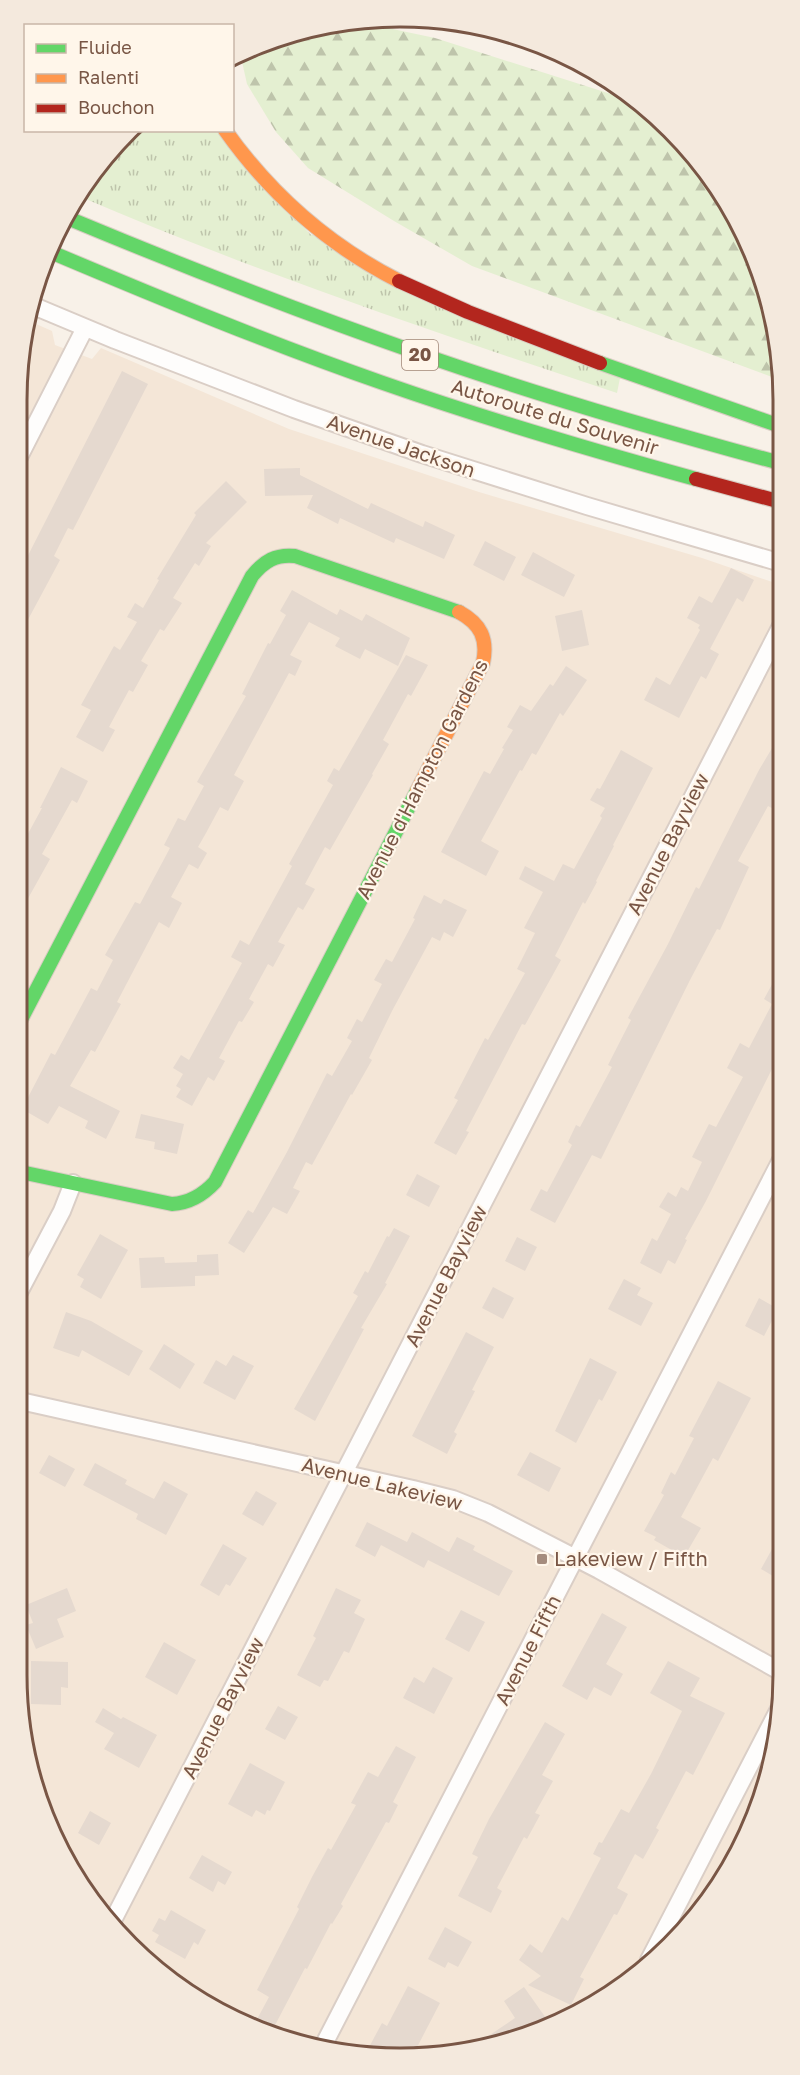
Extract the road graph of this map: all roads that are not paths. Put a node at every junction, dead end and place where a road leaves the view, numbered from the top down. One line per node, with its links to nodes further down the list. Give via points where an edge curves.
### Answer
1 (226, 132): 6 (main road, via 251,166 300,214 357,257 396,280 556,347)
2 (73, 220): 8 (main road, Autoroute du Souvenir / 20, via 251,293 403,349 589,409)
3 (56, 254): 9 (main road, Autoroute du Souvenir / 20, via 301,353 454,407)
4 (39, 308): 5 (street, Avenue Jackson)
5 (85, 328): 7 (street); 10 (street, Avenue Jackson, via 433,458)
6 (773, 424)
7 (27, 441)
8 (773, 461)
9 (773, 500)
10 (773, 561)
11 (773, 642): 18 (street, Avenue Bayview)
12 (27, 1008): 15 (main road, Avenue d'Hampton Gardens, via 258,568 274,556 295,556 461,613 479,626 486,643 483,663 215,1182 198,1197 181,1204)
13 (27, 1173): 15 (main road, Avenue d'Hampton Gardens)
14 (773, 1175): 19 (street, Avenue Fifth)
15 (73, 1183): 16 (street)
16 (27, 1277)
17 (27, 1402): 18 (street, Avenue Lakeview)
18 (344, 1473): 19 (street, Avenue Lakeview, via 471,1505); 22 (street, Avenue Bayview)
19 (575, 1557): 20 (street, Avenue Lakeview); 24 (street, Avenue Fifth)
20 (773, 1667)
21 (770, 1726): 23 (street)
22 (115, 1916)
23 (656, 1946)
24 (326, 2041)

